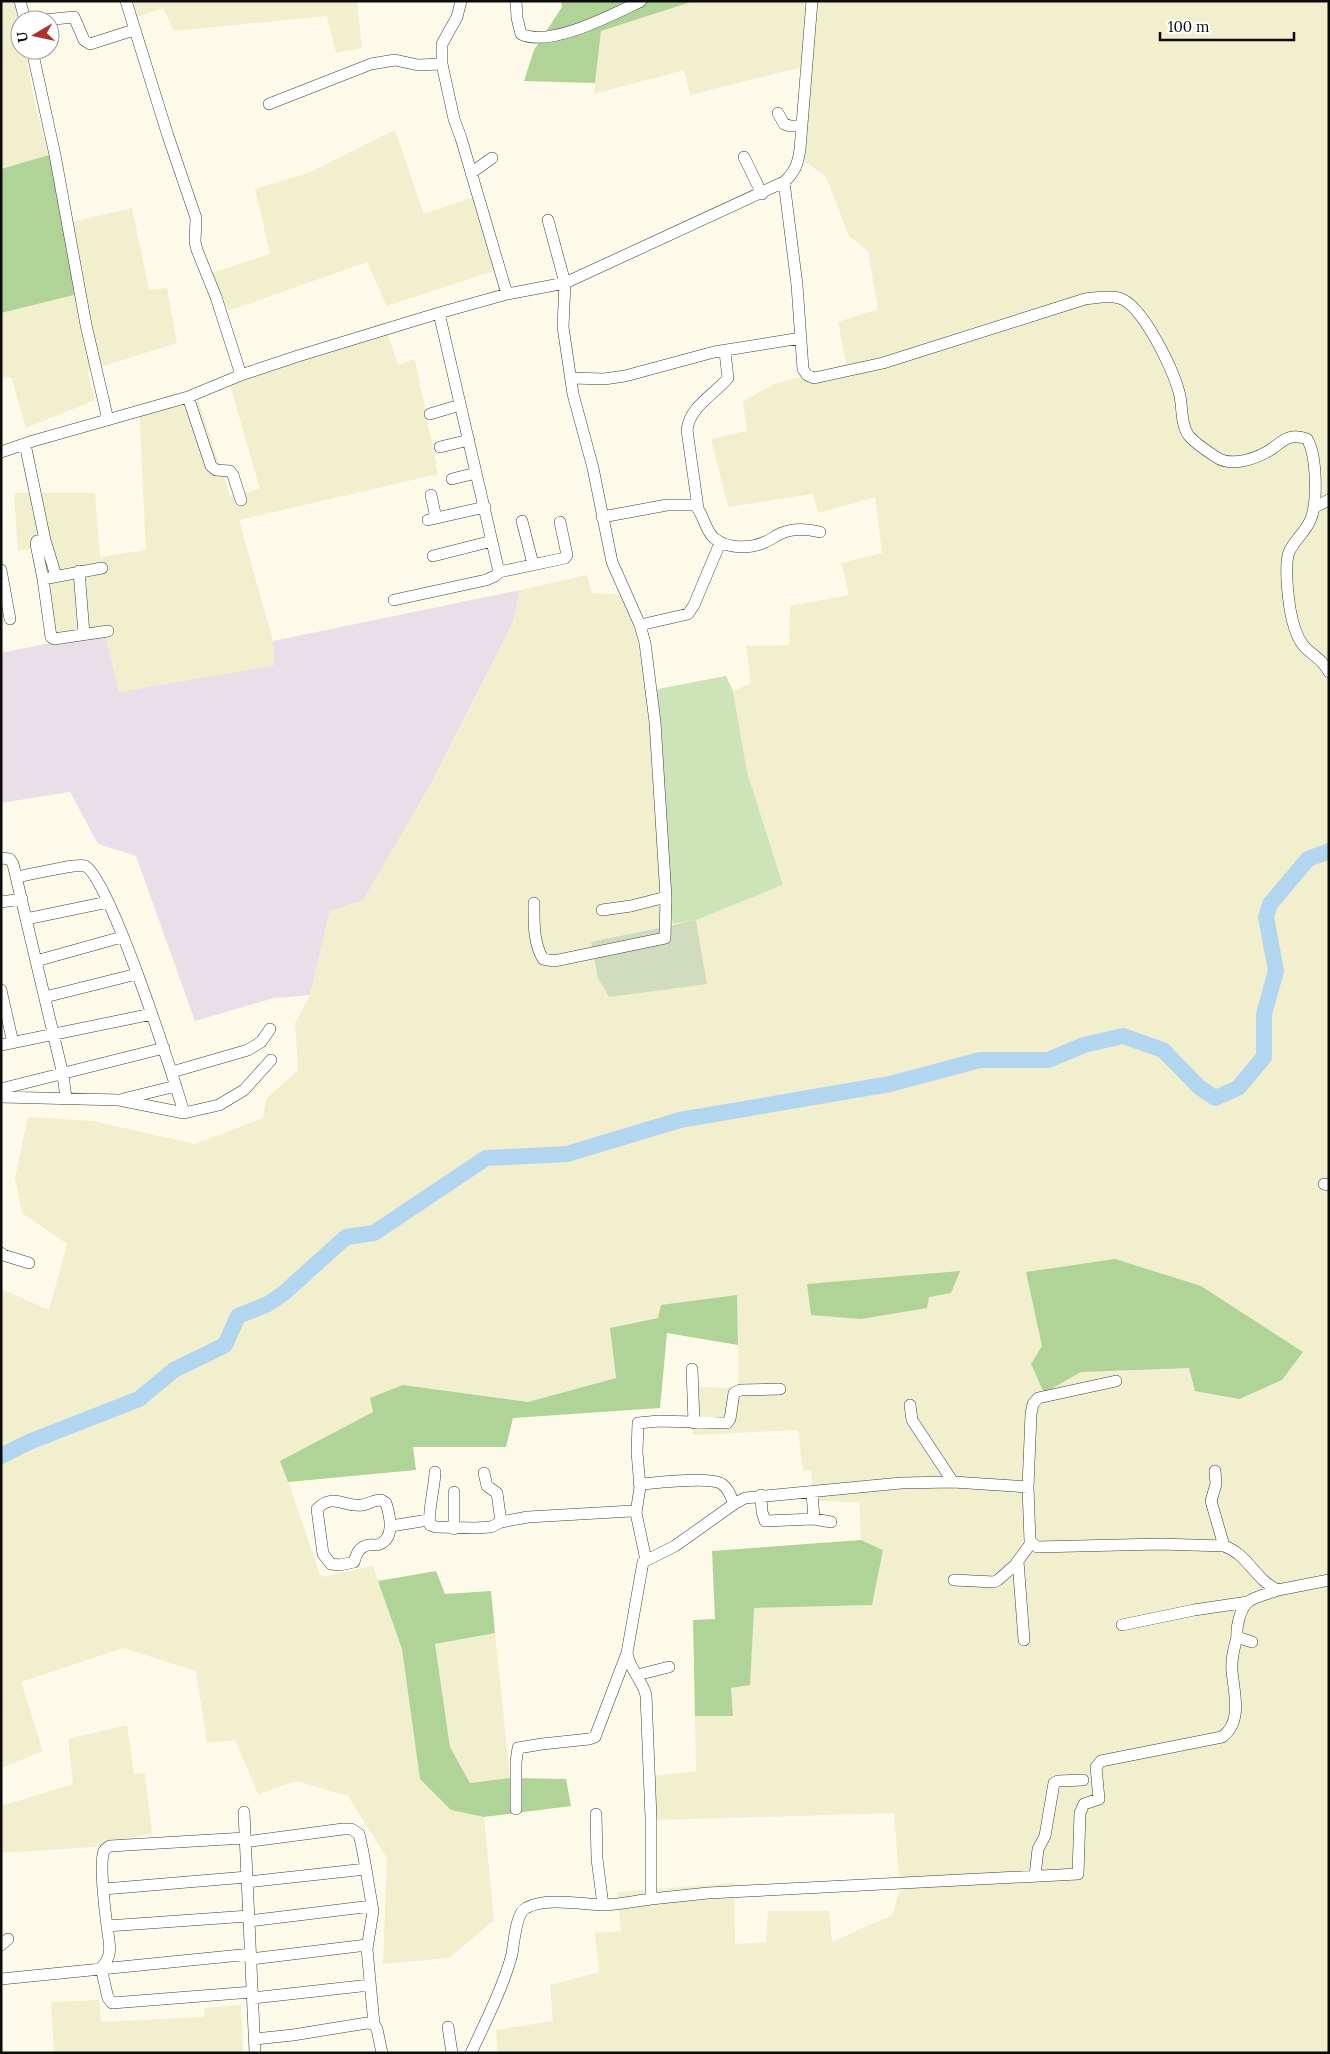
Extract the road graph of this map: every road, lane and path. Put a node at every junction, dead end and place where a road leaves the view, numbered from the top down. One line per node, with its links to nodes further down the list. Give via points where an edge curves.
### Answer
1 (126, 1): 7 (street)
2 (461, 1): 9 (street, via 457,17 442,44)
3 (516, 1): 4 (street, via 521,34 530,38 593,25)
4 (641, 1)
5 (812, 1): 12 (street)
6 (60, 18): 7 (street, via 74,16 84,40 90,44)
7 (134, 30): 24 (street, via 196,218 197,250)
8 (34, 60): 29 (street, via 86,326)
9 (442, 64): 10 (street, via 418,66 387,60); 15 (street, via 454,119)
10 (269, 104)
11 (778, 113): 12 (street, via 784,124)
12 (802, 126): 16 (street, via 798,164)
13 (744, 157): 17 (street)
14 (492, 158): 15 (street)
15 (471, 173): 20 (street)
16 (784, 182): 17 (street); 22 (street, via 798,284)
17 (762, 194): 19 (street)
18 (548, 220): 19 (street)
19 (565, 283): 20 (street); 25 (street, via 563,327)
20 (507, 294): 21 (street)
21 (439, 313): 24 (street); 27 (street)
22 (801, 338): 23 (street); 40 (street, via 803,369 814,378 884,363 1085,299 1119,298 1129,302 1150,329 1167,361 1179,392 1188,435 1217,458 1226,461 1260,456 1292,437 1307,439 1313,461)
23 (725, 352): 25 (street, via 714,352 625,376); 41 (street, via 728,378 697,408 688,423)
24 (241, 375): 26 (street)
25 (572, 378): 42 (street)
26 (188, 397): 29 (street); 37 (street, via 211,466 233,474)
27 (460, 405): 28 (street); 30 (street)
28 (430, 414)
29 (108, 420): 31 (street)
30 (468, 440): 32 (street); 34 (street)
31 (25, 444): 33 (street); 46 (street)
32 (440, 447)
33 (1, 452)
34 (476, 473): 35 (street); 39 (street)
35 (452, 479)
36 (430, 495): 39 (street, via 432,519)
37 (240, 500)
38 (1329, 500): 40 (street)
39 (485, 507): 47 (street)
40 (1315, 507): 62 (street, via 1289,553 1287,585 1298,638 1324,662)
41 (698, 508): 42 (street, via 689,504 667,506); 48 (street, via 707,530)
42 (602, 517): 59 (street, via 612,562)
43 (522, 521): 50 (street)
44 (560, 522): 50 (street, via 566,557)
45 (820, 532): 48 (street, via 788,531 755,546 734,547)
46 (45, 540): 55 (street); 56 (street, via 36,544)
47 (492, 540): 49 (street); 54 (street)
48 (720, 543): 59 (street, via 688,614)
49 (433, 556)
50 (533, 564): 54 (street)
51 (102, 568): 53 (street)
52 (1, 570): 58 (street)
53 (79, 571): 55 (street); 61 (street)
54 (498, 572): 57 (street, via 486,580)
55 (56, 576): 56 (street)
56 (43, 579): 61 (street, via 52,638)
57 (394, 600)
58 (10, 618)
59 (640, 626): 65 (street, via 646,643 655,722)
60 (108, 631): 61 (street)
61 (84, 634)
62 (1329, 672)
63 (1, 858): 64 (street, via 10,859)
64 (17, 877): 66 (street); 68 (street, via 85,866)
65 (666, 897): 69 (street, via 666,938 554,961 543,959 538,951); 70 (street)
66 (22, 899): 67 (street); 71 (street)
67 (1, 902)
68 (108, 902): 71 (street); 72 (street)
69 (534, 903)
70 (602, 910)
71 (26, 919): 73 (street)
72 (122, 937): 73 (street); 74 (street)
73 (36, 960): 76 (street)
74 (138, 974): 76 (street); 77 (street)
75 (1, 990): 80 (street)
76 (45, 998): 79 (street)
77 (152, 1014): 79 (street); 81 (street)
78 (270, 1029): 83 (street, via 261,1042 248,1050)
79 (53, 1033): 80 (street); 84 (street)
80 (7, 1044)
81 (164, 1048): 83 (street); 84 (street)
82 (270, 1060): 89 (street, via 244,1090 220,1105)
83 (172, 1072): 85 (street)
84 (63, 1075): 86 (street); 87 (street)
85 (176, 1086): 88 (street); 89 (street)
86 (2, 1092): 87 (street)
87 (66, 1098): 88 (street)
88 (119, 1100): 89 (street)
89 (184, 1113)
90 (2, 1255): 91 (street)
91 (29, 1262)
92 (692, 1369): 96 (street)
93 (1116, 1381): 102 (street, via 1038,1398 1033,1404)
94 (780, 1389): 96 (street, via 740,1390 732,1396 727,1423)
95 (910, 1406): 100 (street, via 912,1420)
96 (694, 1423): 101 (street, via 638,1423)
97 (1215, 1471): 115 (street, via 1216,1488 1211,1502)
98 (435, 1472): 109 (street, via 435,1490)
99 (484, 1473): 110 (street, via 487,1486 497,1493)
100 (953, 1482): 102 (street); 104 (street)
101 (640, 1484): 106 (street, via 688,1480 718,1482 727,1489); 107 (street)
102 (1028, 1487): 114 (street)
103 (454, 1492): 113 (street)
104 (812, 1493): 105 (street); 108 (street)
105 (761, 1496): 106 (street, via 745,1498); 108 (street, via 765,1521)
106 (734, 1504): 116 (street, via 675,1546)
107 (636, 1512): 110 (street, via 621,1510); 116 (street)
108 (814, 1519): 111 (street)
109 (428, 1520): 112 (street); 113 (street, via 436,1528)
110 (501, 1522): 113 (street, via 490,1527)
111 (831, 1522)
112 (391, 1526): 112 (street, via 388,1537 379,1544 366,1545 354,1562 330,1564 323,1554 317,1509 322,1503 332,1501 363,1505 381,1500 386,1503)
113 (454, 1529)
114 (1031, 1543): 115 (street, via 1042,1548 1160,1544); 117 (street)
115 (1224, 1546): 120 (street, via 1249,1562)
116 (646, 1560): 126 (street, via 642,1566)
117 (1018, 1561): 118 (street, via 994,1582); 124 (street)
118 (954, 1580)
119 (1329, 1580): 120 (street)
120 (1278, 1590): 121 (street)
121 (1248, 1602): 122 (street); 123 (street, via 1241,1614)
122 (1122, 1625)
123 (1237, 1637): 125 (street); 135 (street, via 1232,1656 1236,1692 1230,1732 1222,1737 1101,1761 1096,1767 1099,1799 1084,1804 1080,1813 1078,1874)
124 (1024, 1640)
125 (1252, 1642)
126 (626, 1653): 128 (street); 130 (street, via 594,1736 518,1748)
127 (669, 1667): 128 (street)
128 (638, 1675): 138 (street, via 646,1695)
129 (1083, 1780): 135 (street, via 1054,1783)
130 (516, 1809)
131 (244, 1812): 133 (street)
132 (596, 1814): 139 (street)
133 (245, 1840): 134 (street, via 351,1830 358,1834); 136 (street); 137 (street, via 110,1846 103,1859)
134 (366, 1869): 136 (street); 140 (street)
135 (1035, 1876): 138 (street, via 708,1893)
136 (247, 1880): 137 (street); 141 (street)
137 (104, 1889): 142 (street)
138 (651, 1899): 139 (street)
139 (603, 1905): 155 (street, via 560,1902 524,1908 519,1916 511,1956)
140 (372, 1906): 141 (street); 143 (street)
141 (249, 1919): 142 (street); 144 (street)
142 (107, 1926): 145 (street, via 110,1953)
143 (367, 1946): 144 (street); 147 (street)
144 (251, 1957): 145 (street); 148 (street)
145 (101, 1968): 146 (street); 148 (street, via 112,2003)
146 (1, 1979)
147 (370, 1985): 148 (street); 149 (street)
148 (253, 1995): 151 (street)
149 (374, 2024): 151 (street); 153 (street)
150 (448, 2027): 154 (street)
151 (255, 2039): 152 (street)
152 (255, 2053)
153 (382, 2053)
154 (452, 2053)
155 (471, 2053)

